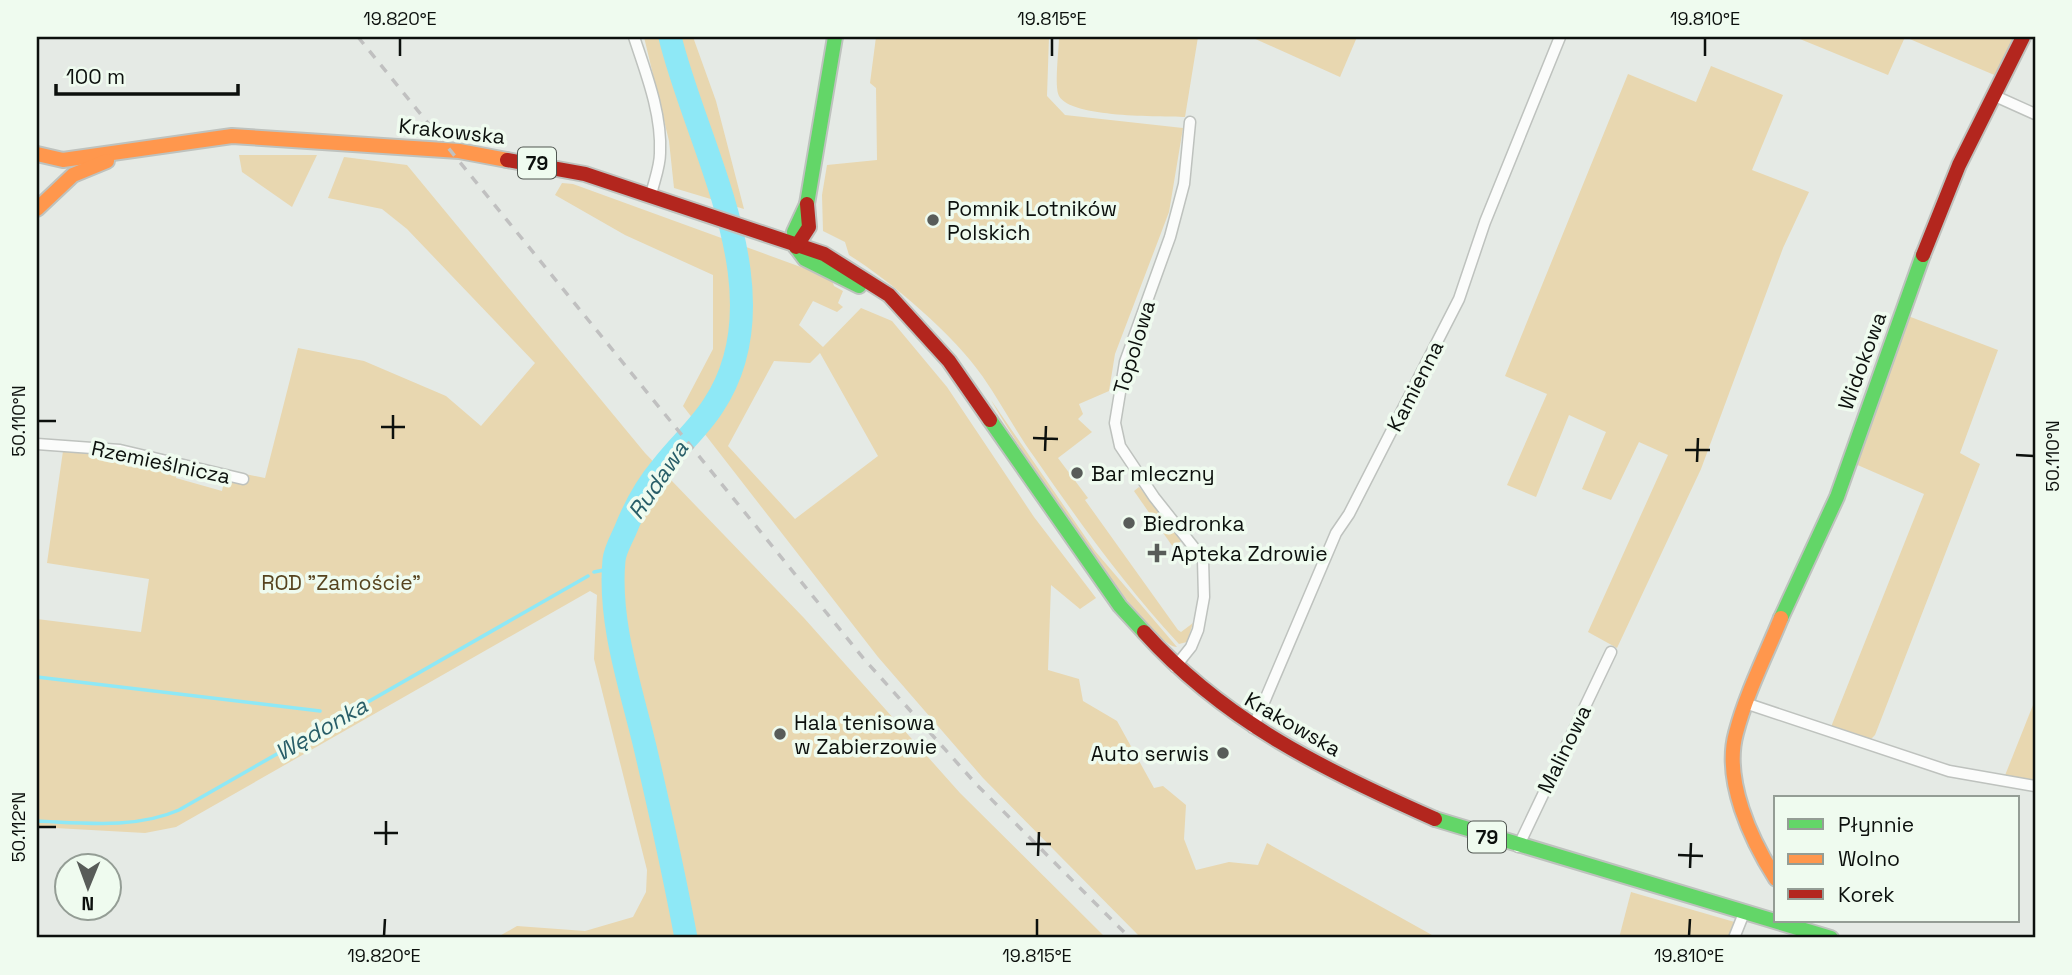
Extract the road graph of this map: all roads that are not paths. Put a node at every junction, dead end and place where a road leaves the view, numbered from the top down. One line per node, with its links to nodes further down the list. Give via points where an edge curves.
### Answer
1 (634, 37): 11 (street, via 648,76 660,142)
2 (835, 37): 13 (main road, via 807,204 810,226)
3 (1560, 37): 19 (street, Kamienna, via 1459,299 1336,533)
4 (2023, 37): 5 (main road, Widokowa)
5 (1995, 96): 6 (street); 18 (main road, Widokowa, via 1936,219 1837,497)
6 (2035, 114)
7 (1190, 122): 17 (street, Topolowa, via 1184,184 1125,362 1115,423 1120,446 1154,497 1199,549 1205,565 1198,630)
8 (132, 152): 9 (main road, Krakowska, via 63,160); 10 (main road, Krakowska, via 73,174); 11 (main road, Krakowska / 79, via 232,136 327,140 487,155 585,174)
9 (44, 156): 10 (main road, via 59,172)
10 (58, 189): 12 (main road, Krakowska)
11 (651, 195): 13 (main road, Krakowska / 79)
12 (37, 209)
13 (796, 247): 17 (main road, Krakowska / 79, via 805,259 900,309 949,362 1120,606)
14 (37, 444): 15 (street, Rzemieślnicza, via 120,450)
15 (243, 480)
16 (1611, 652): 21 (street, Malinowa)
17 (1175, 667): 19 (main road, Krakowska / 79)
18 (1745, 703): 20 (street, via 1949,771); 22 (main road, Widokowa, via 1735,734 1733,775 1743,811)
19 (1253, 728): 21 (main road, Krakowska / 79, via 1386,799 1450,826)
20 (2035, 786)
21 (1518, 847): 23 (main road, Krakowska / 79)
22 (1774, 875)
23 (1744, 913): 24 (main road, Krakowska / 79); 27 (street)
24 (1774, 919)
25 (1788, 922): 26 (main road, Krakowska / 79)
26 (1807, 926): 28 (main road, Krakowska / 79)
27 (1734, 938)
28 (1831, 938)

